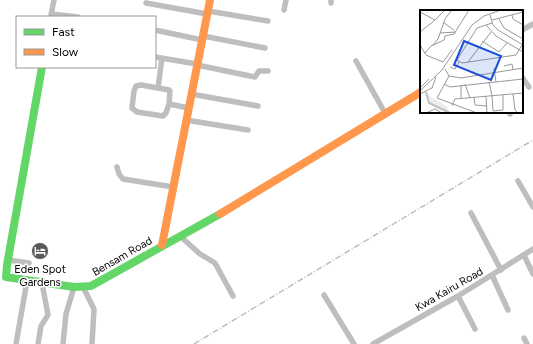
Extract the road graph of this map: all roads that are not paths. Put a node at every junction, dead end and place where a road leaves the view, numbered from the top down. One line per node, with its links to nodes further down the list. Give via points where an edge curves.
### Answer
1 (52, 0): 7 (street)
2 (210, 0): 6 (street)
3 (286, 0): 5 (street)
4 (146, 3): 6 (street)
5 (284, 10)
6 (207, 12): 9 (street); 13 (street)
7 (51, 15): 8 (street)
8 (64, 16)
9 (268, 22)
10 (533, 24): 11 (street)
11 (523, 29)
12 (156, 30): 13 (street)
13 (202, 38): 14 (street); 18 (street)
14 (265, 48)
15 (156, 57): 16 (street)
16 (162, 58): 18 (street); 23 (street)
17 (356, 61): 29 (street)
18 (197, 65): 20 (street, via 255,77 259,71); 25 (street)
19 (42, 68): 41 (street, Bensam Road)
20 (268, 71)
21 (523, 78): 22 (street)
22 (529, 87)
23 (158, 88): 26 (street, via 169,90); 26 (street, via 136,86 133,110 163,116)
24 (420, 93): 29 (street, Bensam Road)
25 (191, 94): 27 (street); 28 (street)
26 (169, 104): 28 (street)
27 (258, 106)
28 (189, 108): 30 (street)
29 (385, 113): 37 (street, Bensam Road)
30 (186, 120): 31 (street); 34 (street)
31 (248, 130)
32 (117, 167): 34 (street, via 123,179)
33 (518, 181): 35 (street)
34 (173, 187): 38 (street)
35 (533, 206)
36 (471, 213): 43 (street)
37 (180, 236): 38 (street, Bensam Road); 52 (street, via 200,254 215,263)
38 (162, 245): 50 (street, Bensam Road, via 91,286)
39 (533, 249): 40 (street, Kwa Kairu Road)
40 (524, 255): 43 (street, Kwa Kairu Road); 44 (street)
41 (8, 260): 42 (street); 46 (street, Bensam Road)
42 (29, 263)
43 (501, 270): 45 (street, Kwa Kairu Road)
44 (533, 274)
45 (492, 275): 53 (street, Kwa Kairu Road); 54 (street)
46 (3, 277): 47 (street, Bensam Road)
47 (27, 281): 48 (street, Bensam Road); 57 (street)
48 (42, 283): 49 (street, Bensam Road); 58 (street, via 48,315 41,326)
49 (74, 287): 50 (street, Bensam Road); 59 (street, via 66,314)
50 (83, 287): 60 (street, via 94,309)
51 (324, 295): 61 (street)
52 (233, 296)
53 (458, 296): 55 (street); 62 (street, Kwa Kairu Road)
54 (508, 310)
55 (475, 329)
56 (524, 338): 63 (street)
57 (16, 344)
58 (38, 344)
59 (63, 344)
60 (92, 344)
61 (354, 344)
62 (374, 344)
63 (527, 344)

